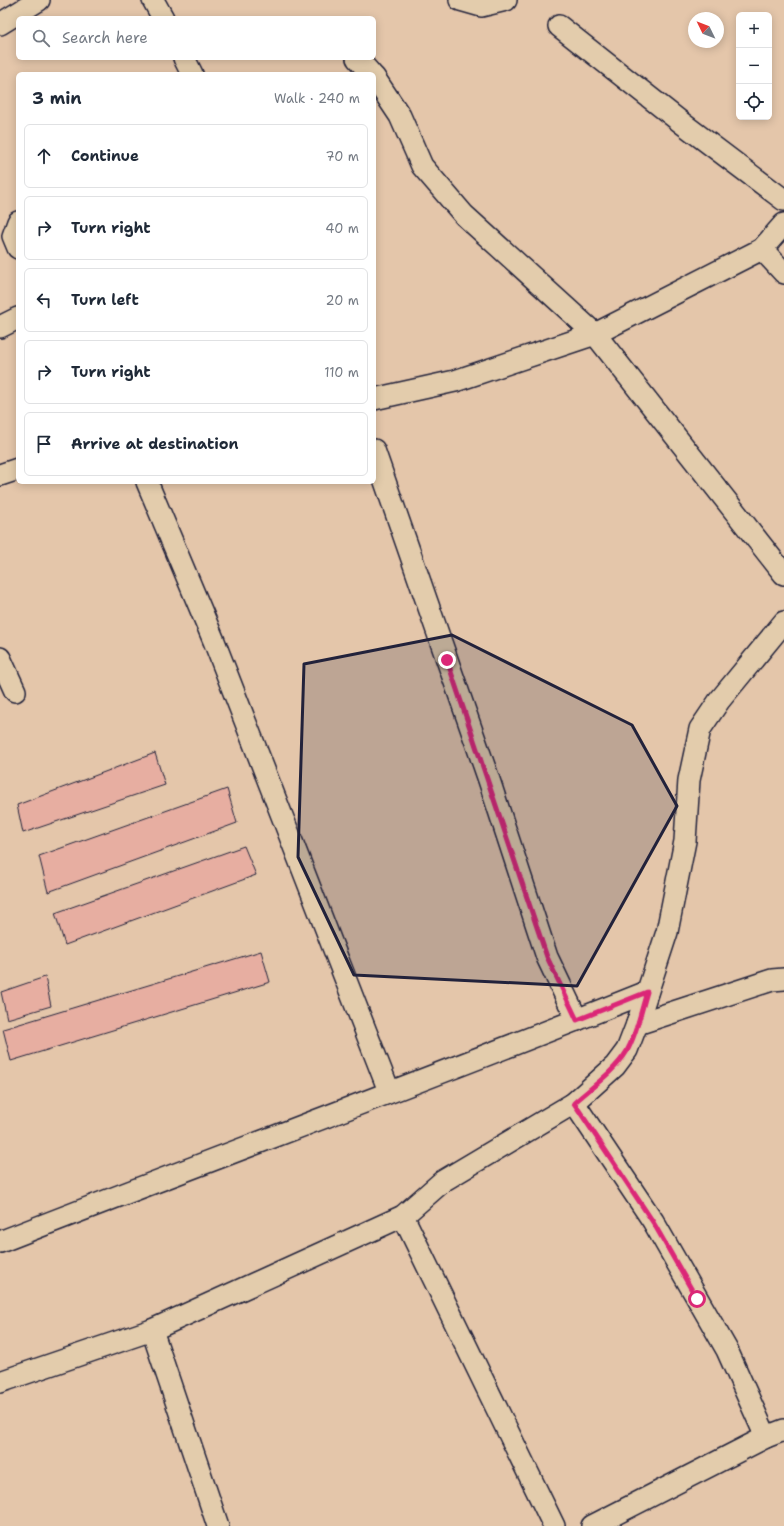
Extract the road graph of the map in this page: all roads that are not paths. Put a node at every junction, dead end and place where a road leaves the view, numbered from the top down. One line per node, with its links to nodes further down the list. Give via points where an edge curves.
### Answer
1 (39, 0): 6 (street)
2 (153, 0): 5 (street)
3 (460, 0): 4 (street, via 481,6)
4 (506, 0)
5 (162, 16)
6 (0, 24)
7 (559, 26): 13 (street)
8 (185, 60): 10 (street)
9 (359, 60): 11 (street)
10 (191, 72)
11 (369, 72)
12 (376, 80): 21 (street, via 400,116 422,166 464,215)
13 (784, 200)
14 (784, 224): 17 (street)
15 (16, 228): 16 (street, via 13,236)
16 (16, 243)
17 (762, 249): 18 (street); 21 (street)
18 (784, 273)
19 (16, 319): 20 (street)
20 (0, 327)
21 (595, 334): 22 (street, via 455,382); 27 (street)
22 (376, 399)
23 (376, 456): 33 (street, via 489,780 547,957)
24 (16, 470): 25 (street)
25 (0, 475)
26 (148, 484): 35 (street, via 214,641)
27 (784, 574)
28 (784, 622): 32 (street, via 719,701 700,729 689,780 685,841 667,932)
29 (0, 658): 30 (street)
30 (15, 691)
31 (784, 979): 34 (street, via 772,980)
32 (647, 992): 33 (street); 34 (street)
33 (577, 1020): 35 (street)
34 (637, 1024): 36 (street, via 627,1050 615,1066)
35 (389, 1091): 38 (street)
36 (574, 1103): 37 (street, via 443,1182); 41 (street, via 653,1222)
37 (403, 1216): 39 (street); 43 (street)
38 (0, 1242)
39 (152, 1330): 40 (street); 42 (street)
40 (0, 1382)
41 (775, 1433): 44 (street)
42 (218, 1526)
43 (554, 1526)
44 (592, 1526)

